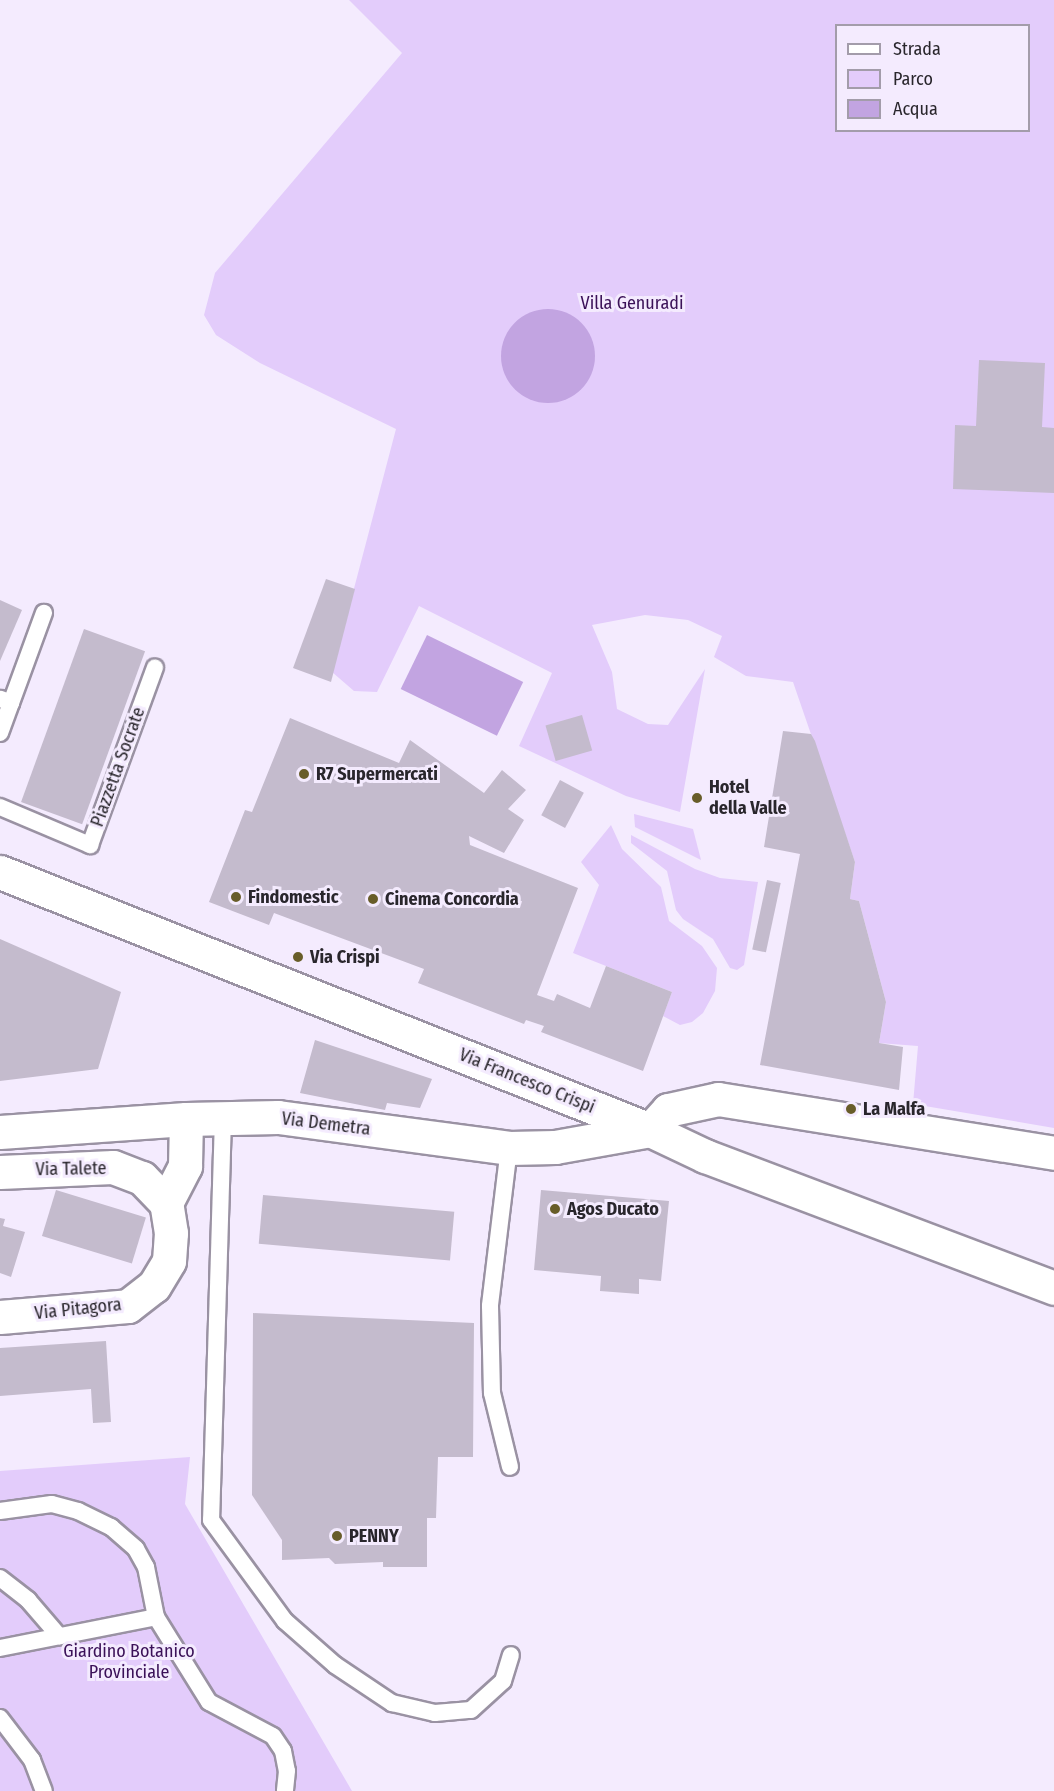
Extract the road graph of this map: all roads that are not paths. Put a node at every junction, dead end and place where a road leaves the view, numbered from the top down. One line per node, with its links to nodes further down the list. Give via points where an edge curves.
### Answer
1 (44, 613): 3 (lane)
2 (155, 667): 5 (lane, Piazzetta Socrate, via 90,844)
3 (5, 701): 4 (lane)
4 (0, 733)
5 (0, 807)
6 (0, 872): 9 (street, Via Francesco Crispi)
7 (223, 1118): 8 (street, Via Demetra); 11 (street, Via Demetra, via 278,1117); 23 (lane, via 212,1520 285,1621 335,1665 392,1703 435,1713 471,1710 503,1681)
8 (186, 1119): 10 (street, Via Demetra); 14 (street, via 185,1166)
9 (650, 1130): 11 (street, Via Demetra, via 555,1147); 12 (street, via 668,1110 718,1099); 15 (street, Via Francesco Crispi, via 705,1156)
10 (0, 1132)
11 (509, 1148): 17 (lane, via 490,1306 492,1393)
12 (1054, 1153)
13 (0, 1172): 14 (street, Via Talete, via 113,1167 142,1178)
14 (166, 1203): 16 (street, Via Pitagora, via 171,1233 169,1261 154,1286 128,1306)
15 (1054, 1288)
16 (0, 1317)
17 (510, 1467)
18 (0, 1511): 20 (lane, via 52,1504 78,1510 111,1527 136,1549 146,1567)
19 (0, 1578): 21 (lane, via 27,1600)
20 (156, 1617): 21 (lane); 26 (lane, via 209,1702 273,1736 283,1750)
21 (59, 1636): 22 (lane)
22 (0, 1648)
23 (511, 1655)
24 (0, 1718): 25 (lane, via 32,1760)
25 (45, 1791)
26 (285, 1791)

